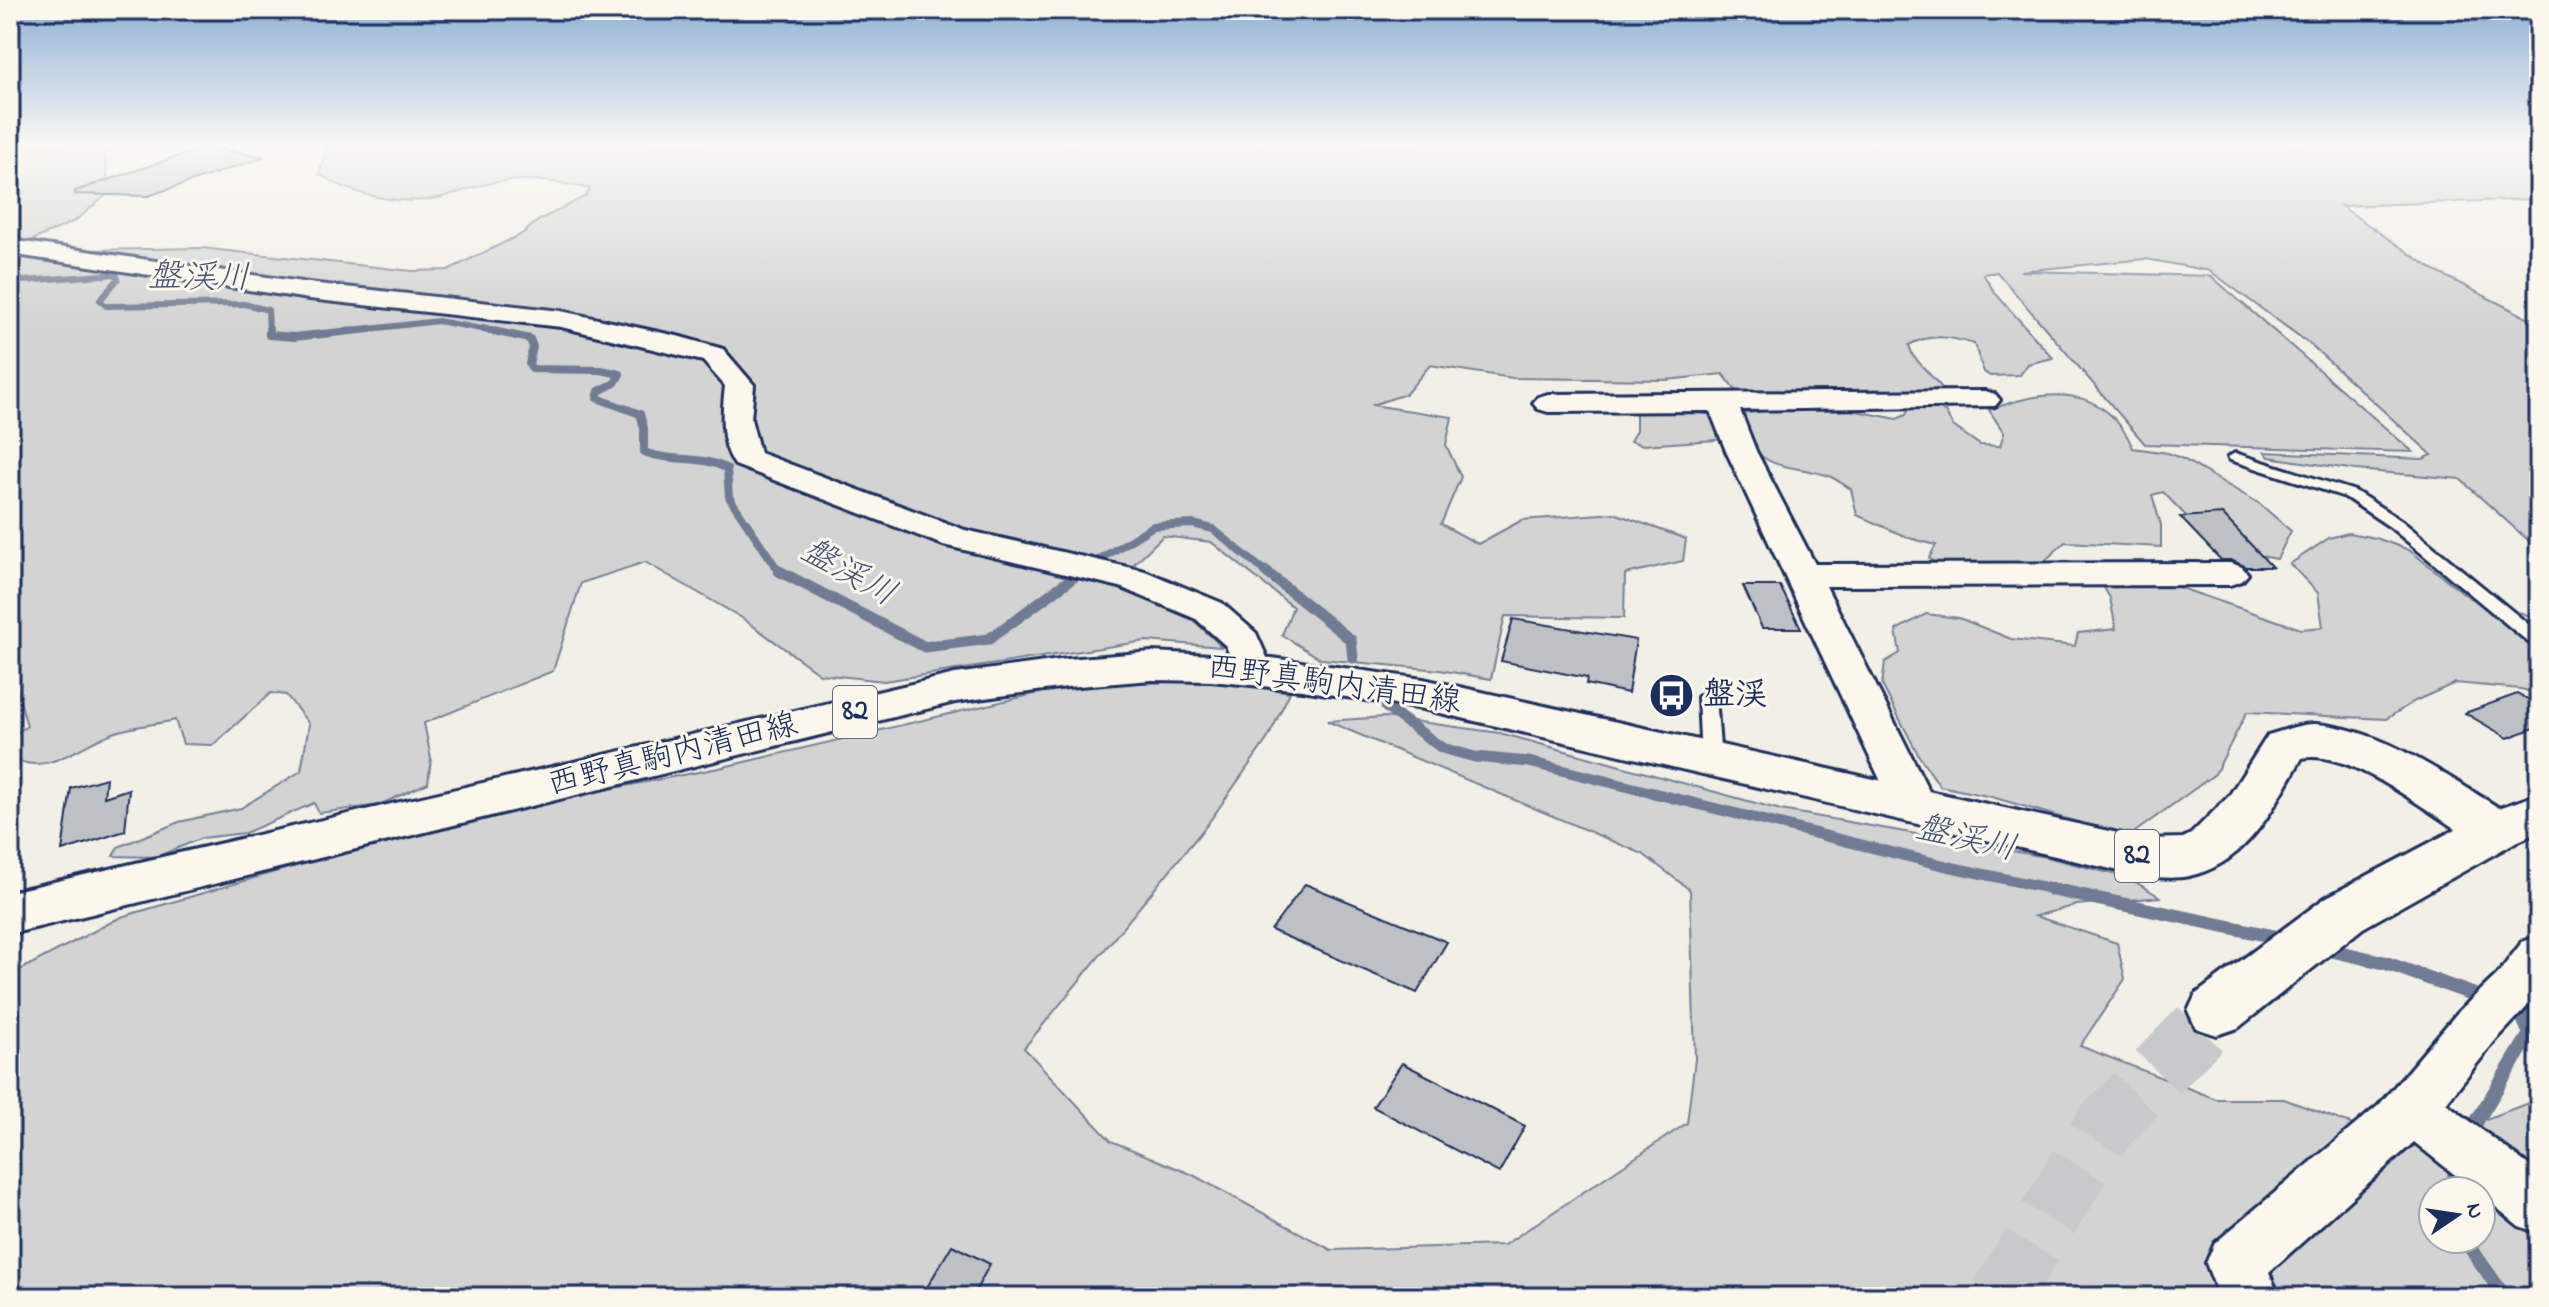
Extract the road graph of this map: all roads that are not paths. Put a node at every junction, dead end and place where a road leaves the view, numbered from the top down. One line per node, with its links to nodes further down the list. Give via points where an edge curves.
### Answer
1 (10, 247): 9 (street, via 309,291 561,319 713,355 740,385 736,419 746,458 955,538 1132,579 1209,611 1243,641)
2 (1985, 400): 4 (street)
3 (1548, 403): 4 (street)
4 (1722, 403): 7 (street)
5 (2235, 457): 8 (lane, via 2350,494 2396,524)
6 (2230, 574): 7 (street)
7 (1803, 575): 12 (street)
8 (2539, 642)
9 (1254, 671): 11 (main road, 西野真駒内清田線 / 82, via 1423,694); 14 (main road, 西野真駒内清田線 / 82, via 1181,666 1077,671 955,688)
10 (1707, 697): 11 (lane)
11 (1711, 759): 12 (main road, 西野真駒内清田線 / 82)
12 (1914, 805): 13 (main road, 西野真駒内清田線 / 82, via 2145,858 2193,856 2231,829 2285,746 2315,740 2350,749)
13 (2518, 821): 16 (main road, 西野真駒内清田線 / 82, via 2344,913)
14 (10, 913)
15 (2512, 989): 17 (street)
16 (2217, 1011)
17 (2410, 1107): 18 (street); 19 (street, via 2236,1263)
18 (2539, 1207)
19 (2249, 1297)

